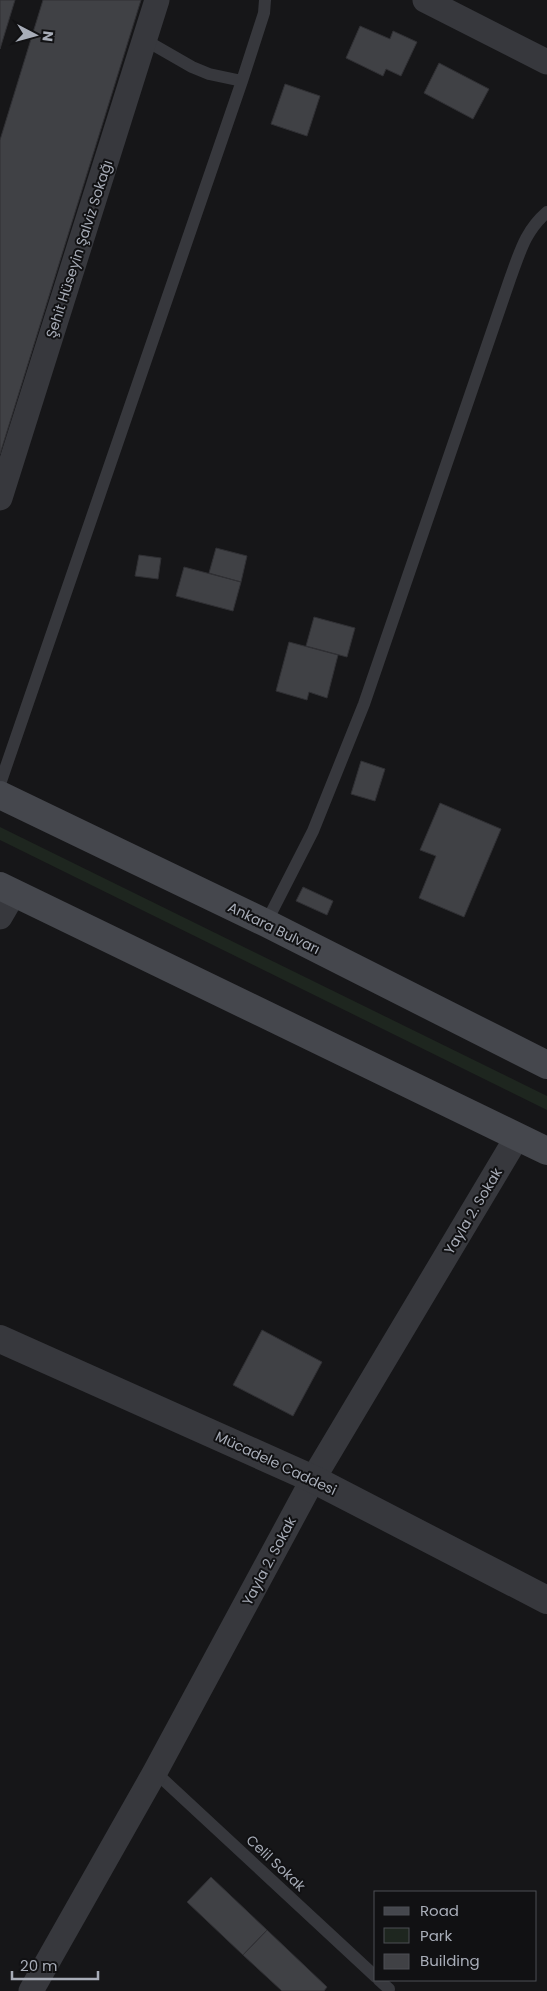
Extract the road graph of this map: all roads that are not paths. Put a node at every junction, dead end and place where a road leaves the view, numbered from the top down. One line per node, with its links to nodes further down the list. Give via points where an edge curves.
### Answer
1 (157, 0): 4 (street, Şehit Hüseyin Şalviz Sokağı)
2 (265, 0): 6 (lane, via 264,13)
3 (425, 0): 5 (street)
4 (145, 40): 6 (lane, via 192,67); 8 (street, Şehit Hüseyin Şalviz Sokağı)
5 (547, 62)
6 (242, 81): 9 (lane)
7 (547, 212): 13 (lane, via 534,223 510,279 352,736 313,831)
8 (0, 498)
9 (0, 784)
10 (0, 795): 13 (main road, Ankara Bulvarı)
11 (7, 890): 12 (street); 15 (main road)
12 (0, 917)
13 (266, 923): 14 (main road, Ankara Bulvarı)
14 (547, 1065)
15 (517, 1137): 16 (main road); 18 (street, Yayla 2. Sokak)
16 (547, 1151)
17 (0, 1339): 18 (street, Mücadele Caddesi)
18 (313, 1479): 19 (street, Mücadele Caddesi); 20 (street, Yayla 2. Sokak)
19 (547, 1600)
20 (155, 1772): 21 (lane, Celil Sokak); 24 (street, Yayla 2. Sokak)
21 (374, 1975)
22 (380, 1981): 23 (lane)
23 (389, 1989)
24 (31, 1991)

